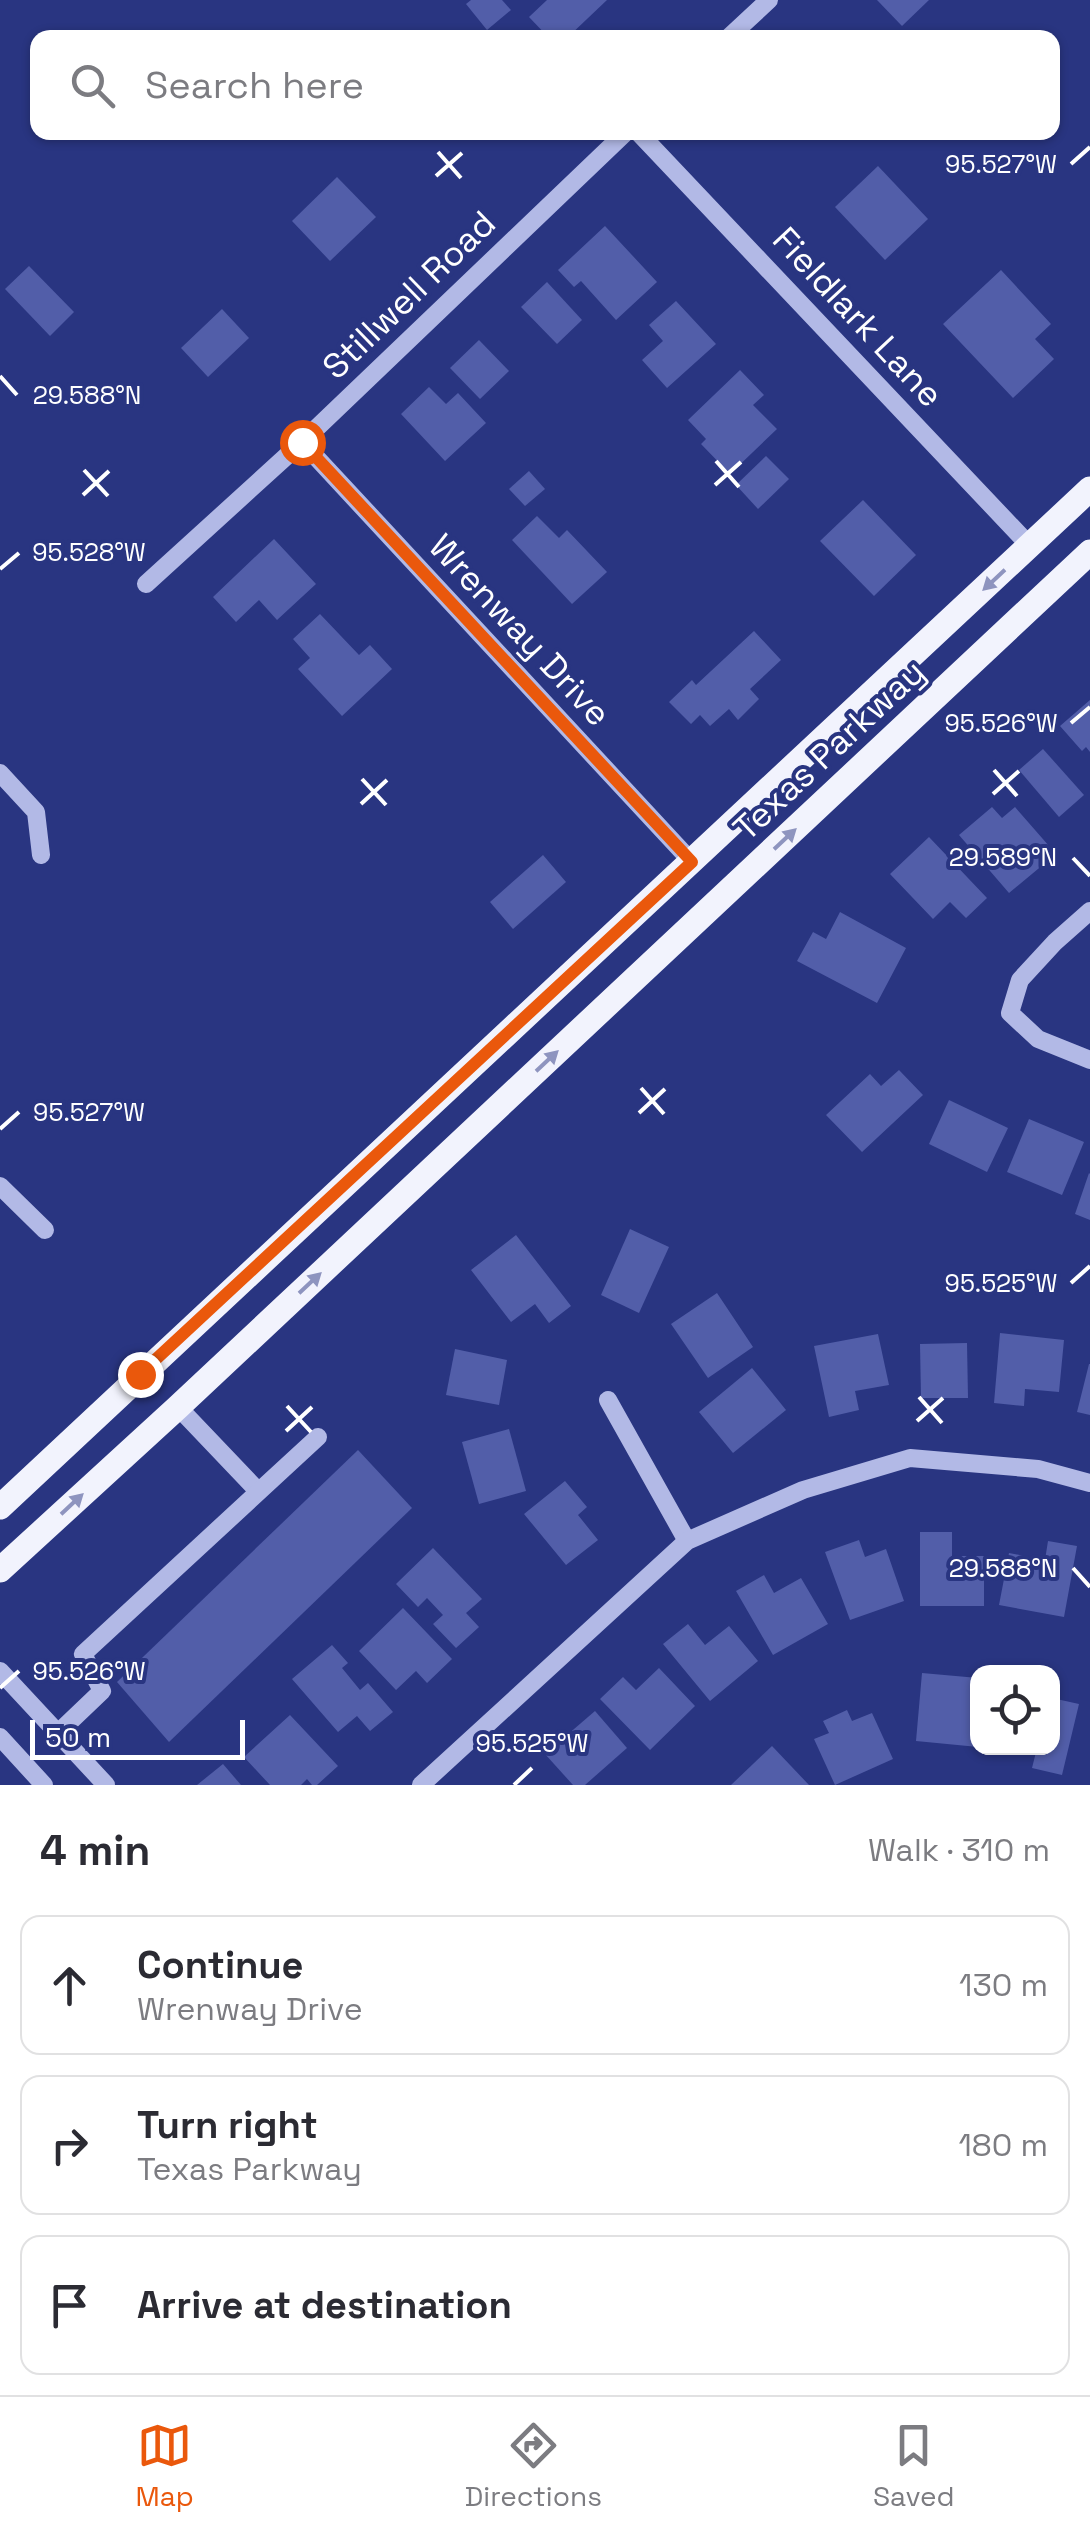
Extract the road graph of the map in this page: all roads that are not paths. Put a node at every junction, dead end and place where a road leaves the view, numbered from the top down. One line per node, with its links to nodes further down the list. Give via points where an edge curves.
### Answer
1 (769, 0): 2 (street)
2 (737, 30)
3 (618, 140): 5 (street, Stillwell Road)
4 (646, 140): 7 (street, Fieldlark Lane)
5 (302, 442): 9 (street, Stillwell Road); 12 (street, Wrenway Drive)
6 (1090, 489): 7 (main road, Texas Parkway)
7 (1030, 546): 12 (main road, Texas Parkway, one-way to 12)
8 (1090, 552): 18 (main road, Texas Parkway, one-way to 8)
9 (146, 584)
10 (0, 772): 11 (street, via 36,812)
11 (41, 855)
12 (692, 862): 22 (main road, Texas Parkway)
13 (1090, 910): 14 (street, via 1020,980 1010,1013 1038,1039)
14 (1090, 1060)
15 (0, 1186): 16 (street)
16 (46, 1230)
17 (608, 1400): 23 (street)
18 (178, 1407): 21 (street); 24 (main road, Texas Parkway, one-way to 18)
19 (318, 1436): 21 (street)
20 (1090, 1483): 23 (street, via 1038,1468 910,1458 802,1490)
21 (258, 1491): 26 (street, via 84,1654 102,1691)
22 (0, 1507)
23 (688, 1541): 30 (street)
24 (0, 1570)
25 (0, 1671): 26 (street)
26 (58, 1734): 29 (street)
27 (0, 1737): 28 (street)
28 (44, 1785)
29 (106, 1785)
30 (421, 1785)

